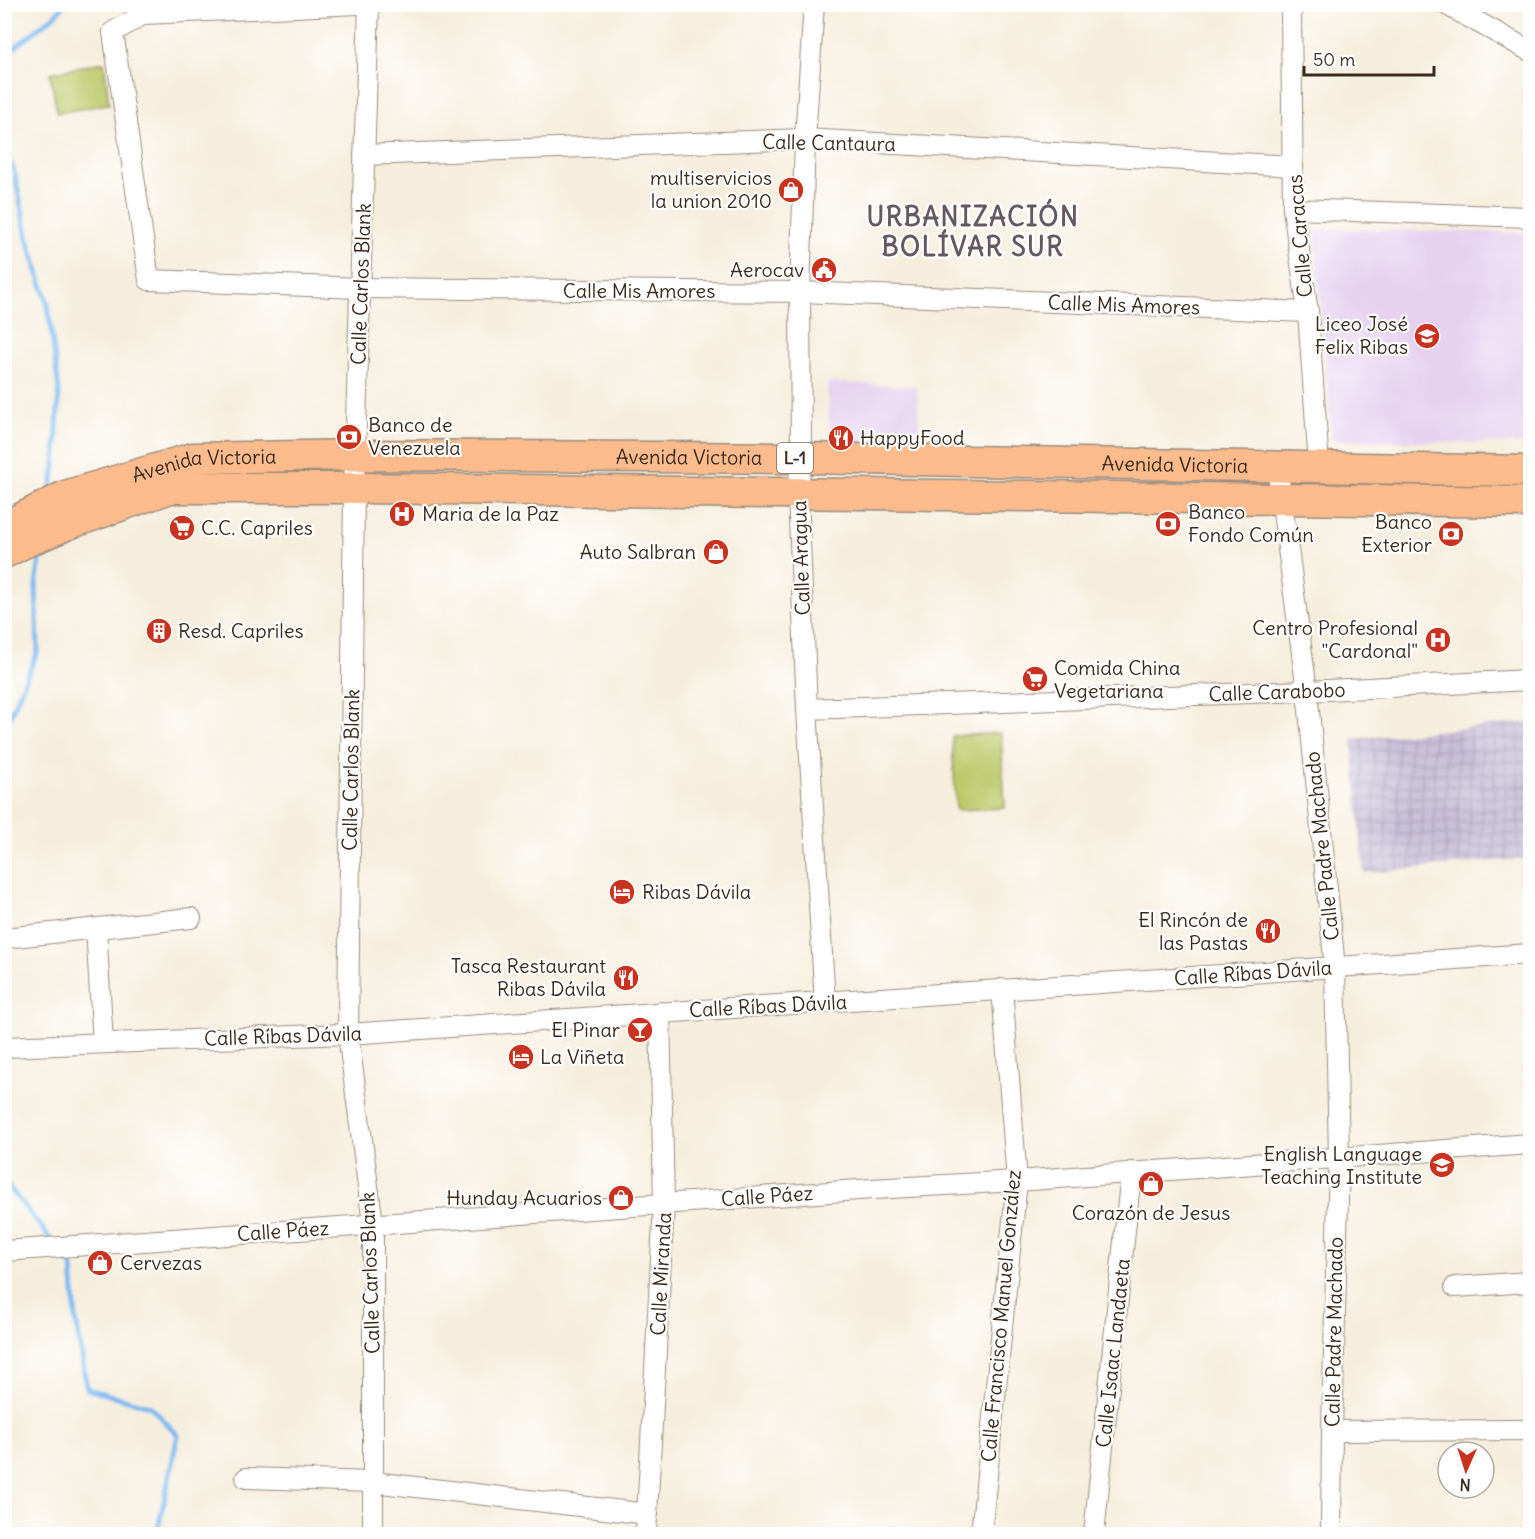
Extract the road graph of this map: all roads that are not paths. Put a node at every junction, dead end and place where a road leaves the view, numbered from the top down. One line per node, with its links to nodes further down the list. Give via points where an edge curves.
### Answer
1 (358, 4): 12 (street, Calle Mis Amores, via 144,14 113,32 149,280)
2 (369, 4): 8 (street, Calle Carlos Blank)
3 (814, 4): 7 (street, Calle Aragua)
4 (1291, 4): 9 (street, Calle Caracas)
5 (1445, 4): 6 (street)
6 (1530, 51)
7 (805, 139): 8 (street, Calle Cantaura); 9 (street, Calle Cantaura); 13 (street, Calle Aragua)
8 (364, 155): 12 (street, Calle Carlos Blank)
9 (1293, 166): 10 (street, Calle Caracas)
10 (1293, 209): 11 (street); 14 (street, Calle Caracas)
11 (1530, 217)
12 (361, 288): 13 (street, Calle Mis Amores); 15 (street, Calle Carlos Blank)
13 (801, 292): 14 (street, Calle Mis Amores); 16 (street, Calle Aragua)
14 (1308, 312): 17 (street, Calle Caracas)
15 (356, 455): 16 (main road, Avenida Victoria / L-1); 20 (street, Calle Carlos Blank); 23 (main road, Avenida Victoria / L-1, via 193,458)
16 (801, 458): 19 (main road, Avenida Victoria / L-1); 21 (street, Calle Aragua)
17 (1319, 466): 18 (main road, Avenida Victoria / L-1); 19 (main road, Avenida Victoria / L-1)
18 (1530, 471)
19 (1279, 483): 21 (main road, Avenida Victoria / L-1); 22 (main road, Avenida Victoria / L-1); 26 (street, Calle Padre Machado)
20 (354, 488): 21 (main road, Avenida Victoria / L-1); 23 (main road, Avenida Victoria / L-1, via 170,488); 36 (street, Calle Carlos Blank)
21 (798, 494): 27 (street, Calle Aragua)
22 (1530, 502)
23 (66, 511): 24 (main road, Avenida Victoria / L-1)
24 (15, 534)
25 (1530, 680): 26 (street, Calle Carabobo)
26 (1307, 691): 27 (street, Calle Carabobo); 32 (street, Calle Padre Machado)
27 (807, 709): 34 (street, Calle Aragua)
28 (191, 918): 29 (street)
29 (96, 928): 30 (street); 37 (street)
30 (5, 938)
31 (1530, 954): 32 (street, Calle Ríbas Dávila)
32 (1335, 968): 33 (street, Calle Ríbas Dávila); 40 (street, Calle Padre Machado)
33 (1002, 989): 34 (street, Calle Ríbas Dávila); 42 (street, Calle Francisco Manuel González)
34 (825, 1003): 35 (street, Calle Ríbas Dávila)
35 (660, 1012): 36 (street, Calle Ríbas Dávila); 43 (street, Calle Miranda)
36 (348, 1034): 37 (street, Calle Ríbas Dávila); 44 (street, Calle Carlos Blank)
37 (103, 1043): 38 (street, Calle Ríbas Dávila)
38 (4, 1047)
39 (1530, 1144): 40 (street, Calle Páez)
40 (1339, 1159): 41 (street, Calle Páez); 49 (street, Calle Padre Machado)
41 (1131, 1172): 42 (street, Calle Páez); 56 (street, Calle Isaac Landaeta)
42 (1017, 1181): 43 (street, Calle Páez); 55 (street, Calle Francisco Manuel González)
43 (664, 1204): 44 (street, Calle Páez); 52 (street, Calle Miranda)
44 (373, 1224): 45 (street, Calle Páez); 51 (street, Calle Carlos Blank)
45 (4, 1251)
46 (1530, 1282): 47 (street)
47 (1455, 1287)
48 (1530, 1430): 49 (street)
49 (1332, 1431): 57 (street, Calle Padre Machado)
50 (246, 1478): 51 (street)
51 (373, 1482): 52 (street); 53 (street, Calle Carlos Blank)
52 (648, 1514): 54 (street, Calle Miranda)
53 (373, 1534)
54 (646, 1534)
55 (981, 1534)
56 (1094, 1534)
57 (1331, 1534)

